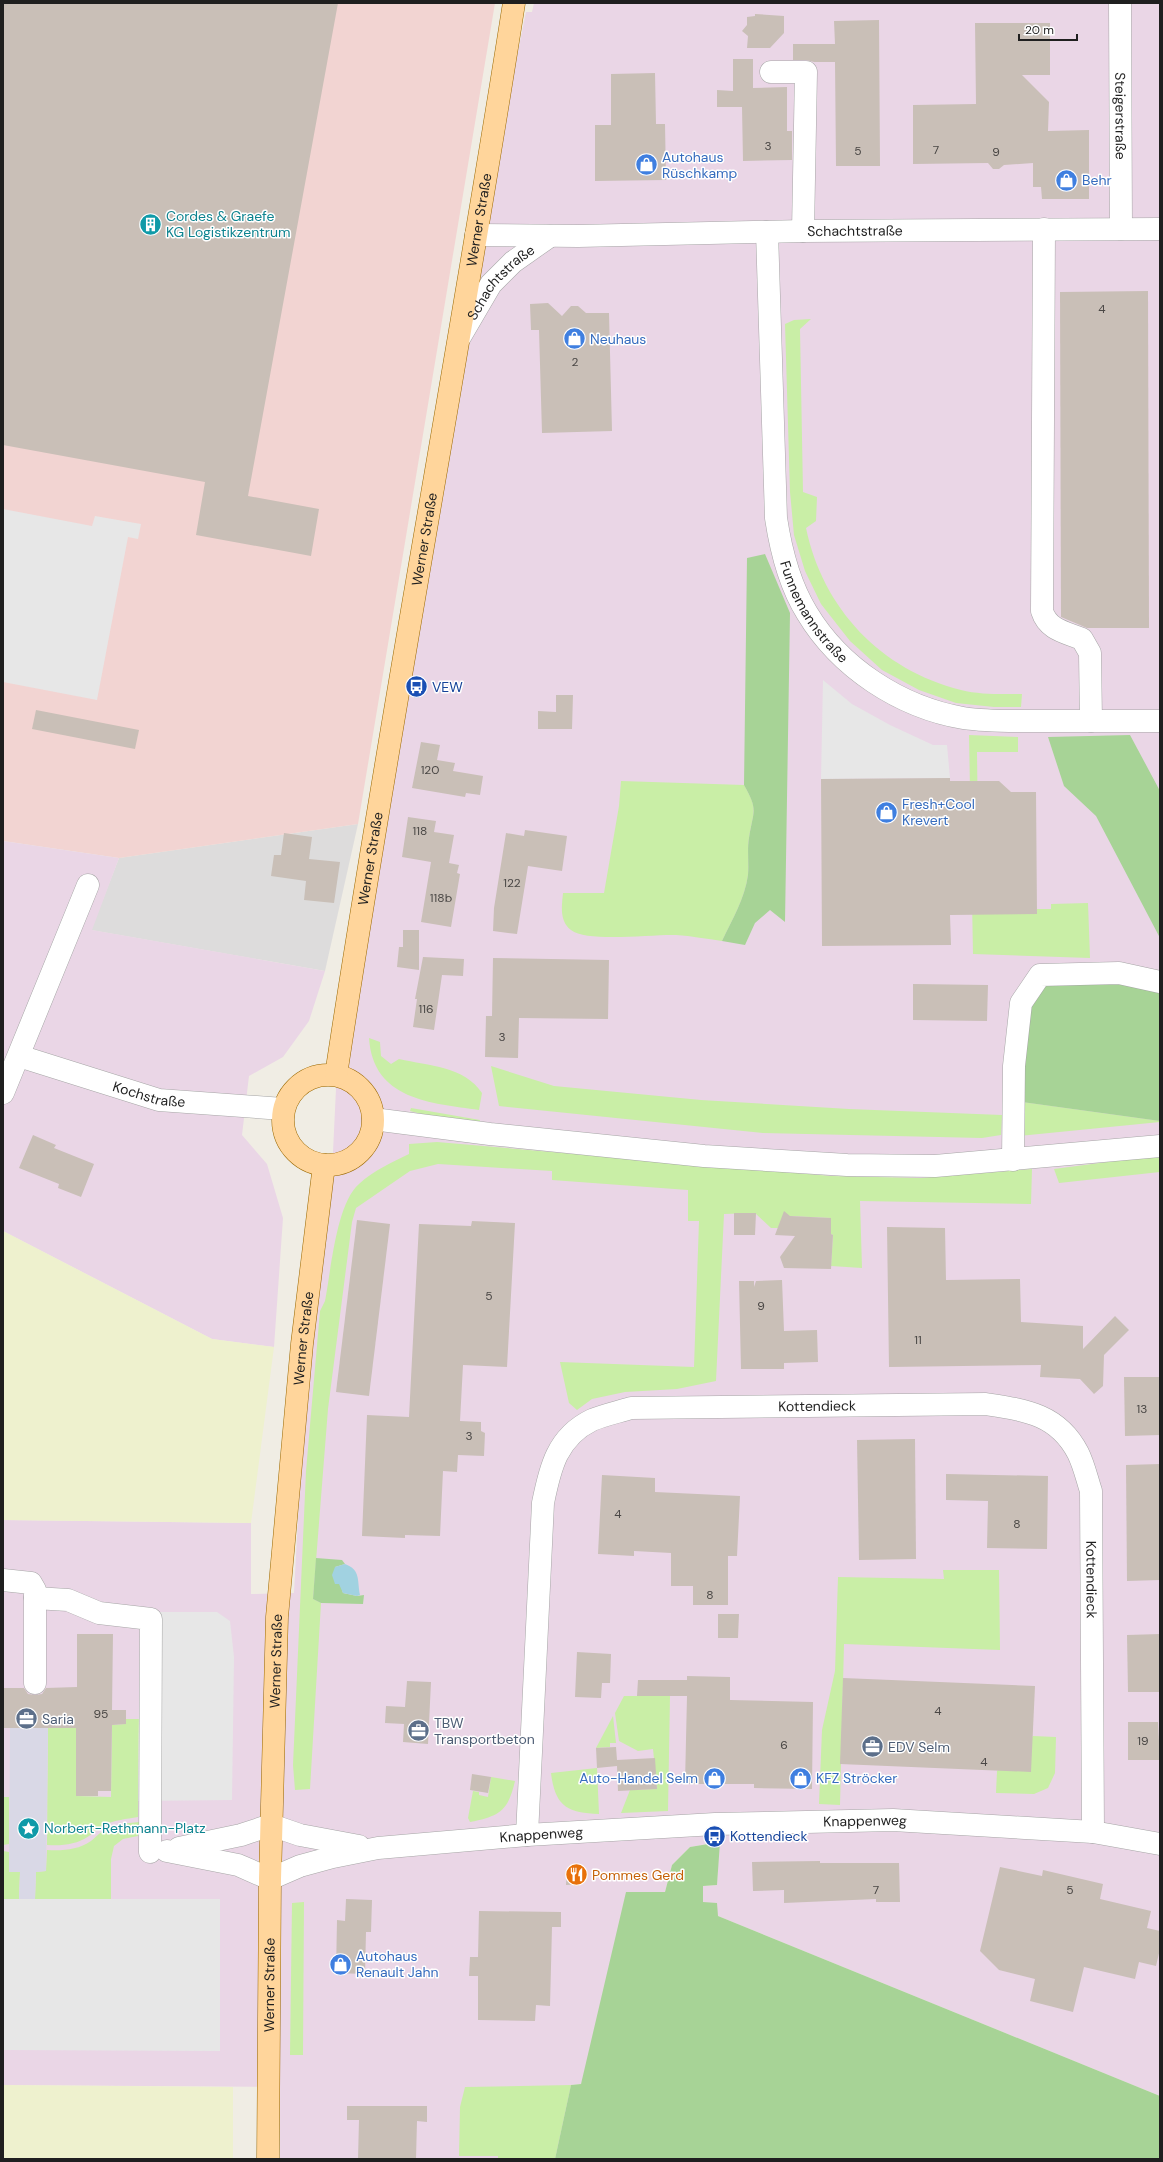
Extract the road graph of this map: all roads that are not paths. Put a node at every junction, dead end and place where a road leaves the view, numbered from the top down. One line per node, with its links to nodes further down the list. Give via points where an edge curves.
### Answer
1 (514, 3): 9 (main road, Werner Straße)
2 (1120, 3): 5 (street, Steigerstraße)
3 (771, 72): 7 (street, via 806,72)
4 (1044, 229): 5 (street, Schachtstraße); 7 (street, Schachtstraße); 12 (street, via 1042,611 1044,619 1053,629 1082,639 1090,653)
5 (1121, 229): 6 (street, Schachtstraße)
6 (1160, 229)
7 (803, 231): 8 (street, Schachtstraße)
8 (767, 232): 10 (street, Schachtstraße); 12 (street, Funnemannstraße, via 776,518 781,550 806,612 826,640 868,678 896,696 929,709 963,718 993,721)
9 (476, 235): 10 (street, Schachtstraße); 11 (main road, Werner Straße)
10 (550, 236): 11 (street, Schachtstraße, via 513,262 491,284)
11 (460, 337): 17 (main road, Werner Straße, via 391,726)
12 (1091, 721): 13 (street, Funnemannstraße)
13 (1160, 721)
14 (88, 885): 16 (street)
15 (1160, 982): 22 (street, via 1119,973 1040,976 1021,1003 1014,1066)
16 (19, 1056): 18 (street); 19 (street, Kochstraße, via 159,1100)
17 (336, 1075): 19 (main road, via 322,1074 309,1078 297,1086); 20 (main road, via 358,1086 366,1095)
18 (3, 1093)
19 (283, 1108): 23 (main road, via 284,1129 292,1147 301,1157)
20 (373, 1119): 22 (street, via 704,1156 935,1166); 23 (main road, via 372,1131 360,1152 339,1164)
21 (1160, 1146): 22 (street)
22 (1013, 1160)
23 (324, 1165): 27 (main road, Werner Straße, via 302,1344 277,1616)
24 (3, 1580): 25 (street, via 23,1580 31,1583 35,1590)
25 (35, 1598): 26 (street); 32 (street, via 68,1600 99,1613 151,1619)
26 (35, 1683)
27 (271, 1825): 31 (street, Knappenweg, via 332,1842); 32 (street, via 241,1834); 33 (main road, Werner Straße)
28 (1092, 1832): 29 (street, Knappenweg, via 893,1820 715,1824); 29 (street, Kottendieck, via 1091,1491 1078,1453 1060,1427 1030,1411 986,1404 631,1408 592,1420 564,1441 550,1467 543,1503); 30 (street, Knappenweg)
29 (527, 1835): 31 (street, Knappenweg)
30 (1160, 1844)
31 (378, 1848): 33 (street, Knappenweg, via 300,1866)
32 (152, 1852): 33 (street, via 238,1865)
33 (270, 1878): 34 (main road, Werner Straße)
34 (268, 2159)

